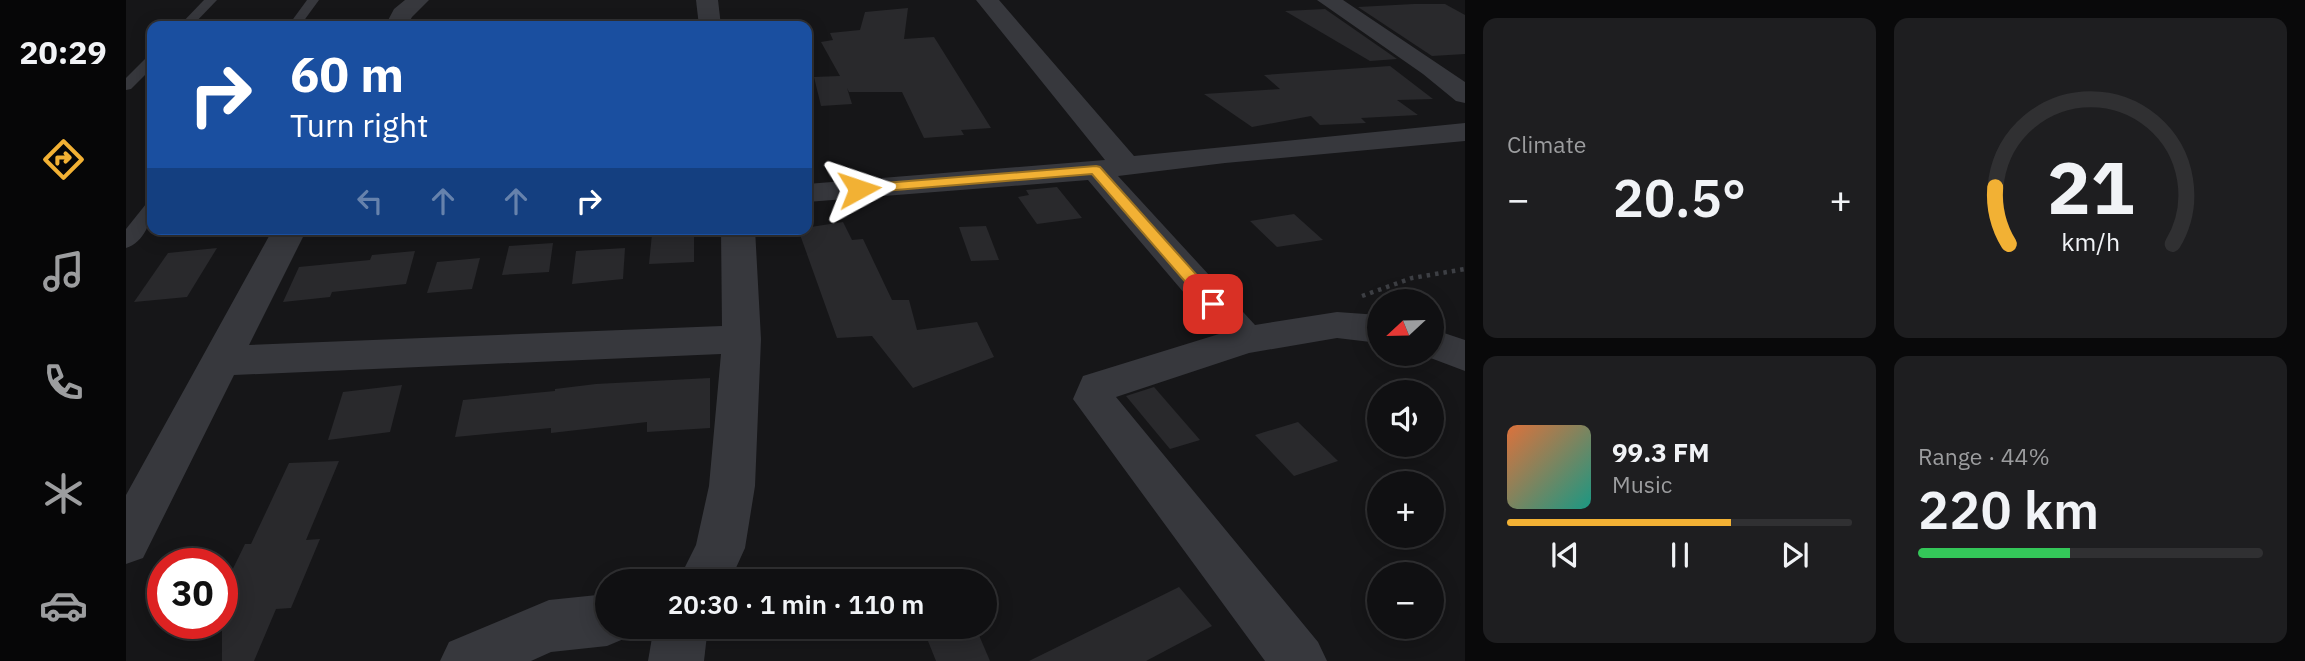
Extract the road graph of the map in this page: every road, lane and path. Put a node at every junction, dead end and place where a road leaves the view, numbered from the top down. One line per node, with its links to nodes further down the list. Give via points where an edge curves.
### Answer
1 (211, 0): 7 (lane)
2 (313, 0): 8 (lane)
3 (418, 0): 9 (street)
4 (706, 0): 10 (street)
5 (987, 0): 15 (street)
6 (1328, 0): 13 (street)
7 (191, 21)
8 (298, 21)
9 (398, 21)
10 (709, 21)
11 (147, 65): 12 (lane)
12 (126, 86)
13 (1465, 95)
14 (1465, 132): 15 (street)
15 (1111, 168): 16 (street); 25 (street)
16 (812, 193)
17 (147, 215): 20 (lane)
18 (287, 235): 28 (street)
19 (738, 235): 24 (street)
20 (126, 242)
21 (1465, 269): 22 (path, via 1387,284 1354,301)
22 (1337, 324): 23 (street); 25 (street)
23 (1367, 328)
24 (742, 339): 28 (street); 30 (street, via 732,486 720,548)
25 (1246, 341): 35 (street, via 1098,387 1094,400)
26 (1444, 348): 27 (street)
27 (1465, 356)
28 (221, 361): 29 (street)
29 (126, 542)
30 (710, 569)
31 (595, 621): 33 (street, via 548,626)
32 (680, 639): 34 (street)
33 (468, 661)
34 (677, 661)
35 (1299, 661)

